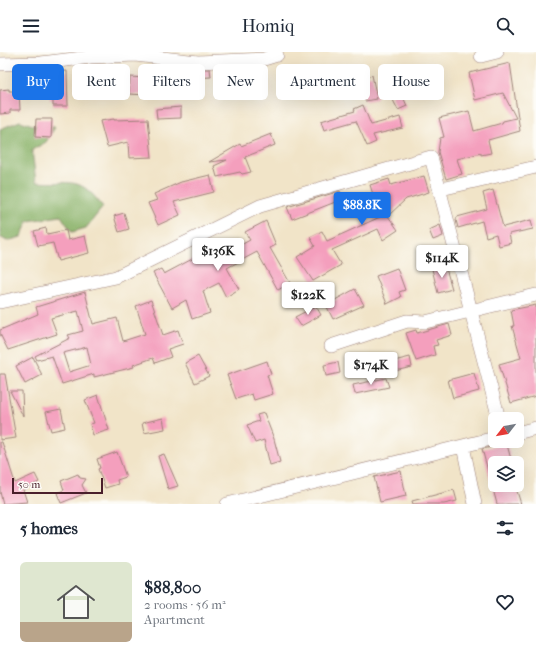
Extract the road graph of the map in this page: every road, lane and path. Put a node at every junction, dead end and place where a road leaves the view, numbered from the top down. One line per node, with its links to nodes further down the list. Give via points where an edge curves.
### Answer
1 (497, 52): 3 (street)
2 (277, 55): 4 (street, via 264,59 198,62 135,55)
3 (481, 56)
4 (0, 64)
5 (536, 167): 6 (street)
6 (441, 189): 8 (street, via 432,158 260,206 116,277); 9 (street)
7 (536, 295): 9 (street)
8 (0, 302)
9 (472, 311): 10 (street, via 425,322 407,321); 11 (street)
10 (330, 346)
11 (497, 412)
12 (536, 428): 13 (street)
13 (524, 431)
14 (488, 440): 15 (street)
15 (463, 446): 16 (street); 17 (street)
16 (227, 504)
17 (475, 504)

